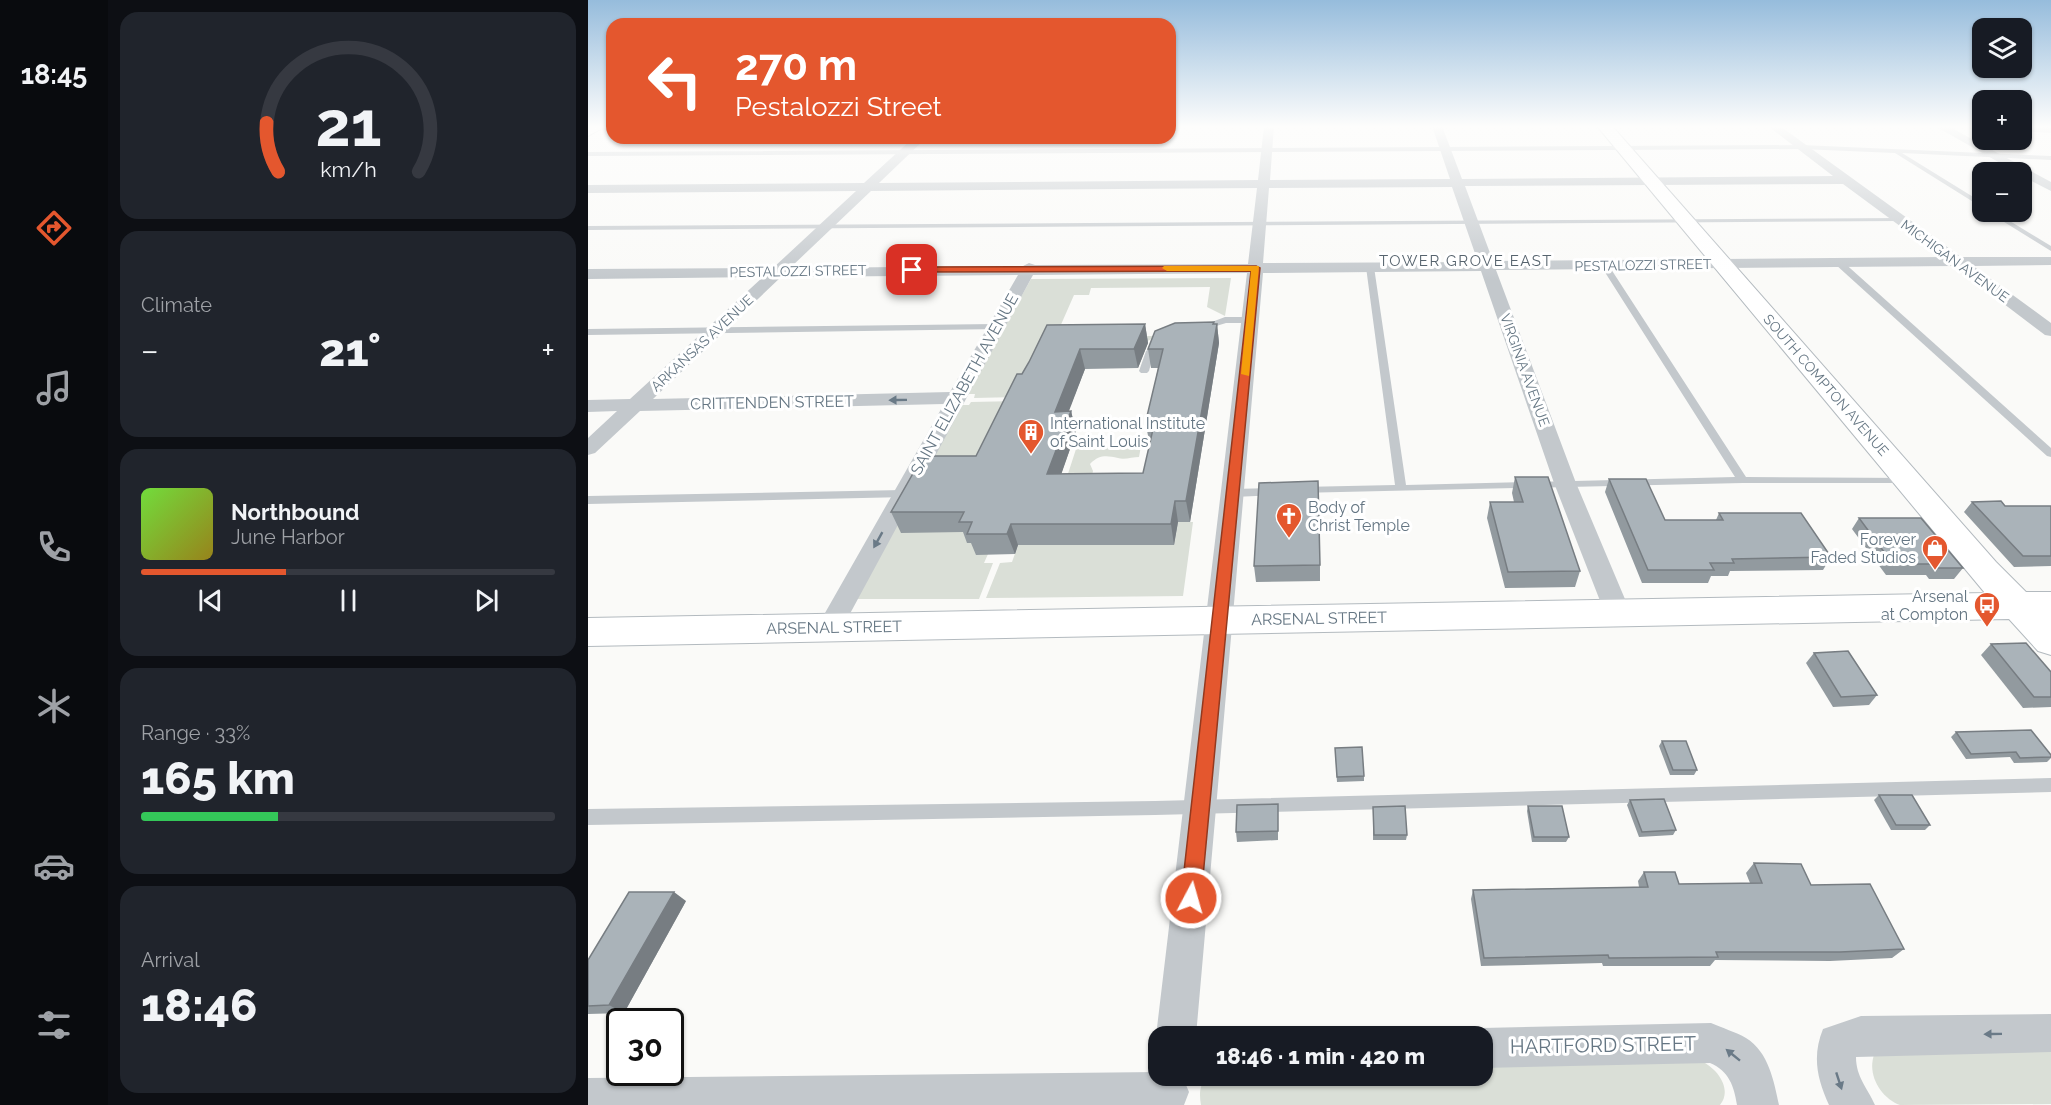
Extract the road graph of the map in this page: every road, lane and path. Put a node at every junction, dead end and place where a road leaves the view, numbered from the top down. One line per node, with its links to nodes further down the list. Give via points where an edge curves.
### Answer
1 (878, 178): 12 (street, ARKANSAS AVENUE)
2 (1265, 178): 11 (street)
3 (1455, 178): 10 (street, VIRGINIA AVENUE)
4 (1648, 178): 9 (main road, SOUTH COMPTON AVENUE)
5 (1843, 178): 8 (street, MICHIGAN AVENUE)
6 (1938, 178): 15 (lane)
7 (2033, 178): 13 (street)
8 (1846, 180): 9 (street); 16 (street, MICHIGAN AVENUE)
9 (1651, 181): 10 (street); 17 (main road, SOUTH COMPTON AVENUE)
10 (1457, 183): 11 (street); 19 (street, VIRGINIA AVENUE)
11 (1264, 184): 12 (street); 20 (street)
12 (868, 187): 14 (street); 21 (street, ARKANSAS AVENUE)
13 (2051, 187)
14 (588, 189)
15 (1972, 199)
16 (1899, 219): 17 (lane); 26 (street, MICHIGAN AVENUE)
17 (1685, 220): 19 (lane); 27 (main road, SOUTH COMPTON AVENUE)
18 (2007, 222): 23 (lane)
19 (1472, 223): 20 (lane); 30 (street, VIRGINIA AVENUE)
20 (1260, 224): 21 (lane); 32 (street)
21 (827, 225): 22 (lane); 33 (street, ARKANSAS AVENUE)
22 (588, 228)
23 (2051, 249)
24 (2051, 261): 26 (street, PESTALOZZI STREET)
25 (1838, 262): 26 (street, PESTALOZZI STREET); 27 (street, PESTALOZZI STREET); 47 (lane)
26 (1957, 262): 40 (street, MICHIGAN AVENUE)
27 (1722, 264): 28 (street, PESTALOZZI STREET); 49 (main road, SOUTH COMPTON AVENUE)
28 (1605, 266): 30 (street, PESTALOZZI STREET); 48 (lane)
29 (1370, 267): 30 (street, PESTALOZZI STREET); 32 (street, PESTALOZZI STREET); 51 (lane)
30 (1488, 267): 50 (street, VIRGINIA AVENUE)
31 (1029, 268): 32 (street, PESTALOZZI STREET); 33 (street, PESTALOZZI STREET); 36 (street, SAINT ELIZABETH AVENUE)
32 (1256, 268): 35 (street)
33 (778, 271): 34 (street, PESTALOZZI STREET); 37 (street, ARKANSAS AVENUE)
34 (588, 273)
35 (1251, 320): 38 (lane, via 1225,320); 52 (street)
36 (996, 327): 37 (lane); 43 (street, SAINT ELIZABETH AVENUE)
37 (715, 330): 39 (lane); 44 (street, ARKANSAS AVENUE)
38 (1195, 330)
39 (588, 332)
40 (2051, 332)
41 (1164, 340): 42 (lane, via 1152,347)
42 (1144, 370)
43 (957, 398): 44 (street, CRITTENDEN STREET, one-way to 44); 53 (street, SAINT ELIZABETH AVENUE)
44 (635, 405): 45 (street, CRITTENDEN STREET); 46 (street, ARKANSAS AVENUE)
45 (588, 406)
46 (588, 449)
47 (2051, 454)
48 (1743, 480): 49 (lane); 50 (lane)
49 (1909, 481): 55 (main road, SOUTH COMPTON AVENUE)
50 (1565, 483): 51 (lane); 57 (street, VIRGINIA AVENUE)
51 (1401, 488): 52 (lane)
52 (1234, 493): 58 (street)
53 (903, 494): 54 (lane); 59 (street, SAINT ELIZABETH AVENUE, one-way to 59)
54 (588, 500)
55 (2016, 605): 56 (main road, ARSENAL STREET); 57 (main road, ARSENAL STREET); 61 (main road, SOUTH COMPTON AVENUE)
56 (2051, 605)
57 (1617, 611): 58 (main road, ARSENAL STREET)
58 (1219, 620): 59 (main road, ARSENAL STREET); 63 (street)
59 (830, 627): 60 (main road, ARSENAL STREET)
60 (588, 632)
61 (2051, 641)
62 (2051, 785): 63 (lane)
63 (1201, 806): 64 (lane); 65 (street)
64 (588, 817)
65 (1177, 1026)
66 (2051, 1033): 71 (street, one-way to 71, via 1861,1036 1837,1043 1834,1065 1843,1092)
67 (1493, 1048): 70 (street, HARTFORD STREET, one-way to 67, via 1753,1077 1734,1053 1711,1043)
68 (1169, 1091): 69 (street)
69 (588, 1098)
70 (1758, 1105)
71 (1854, 1105)

